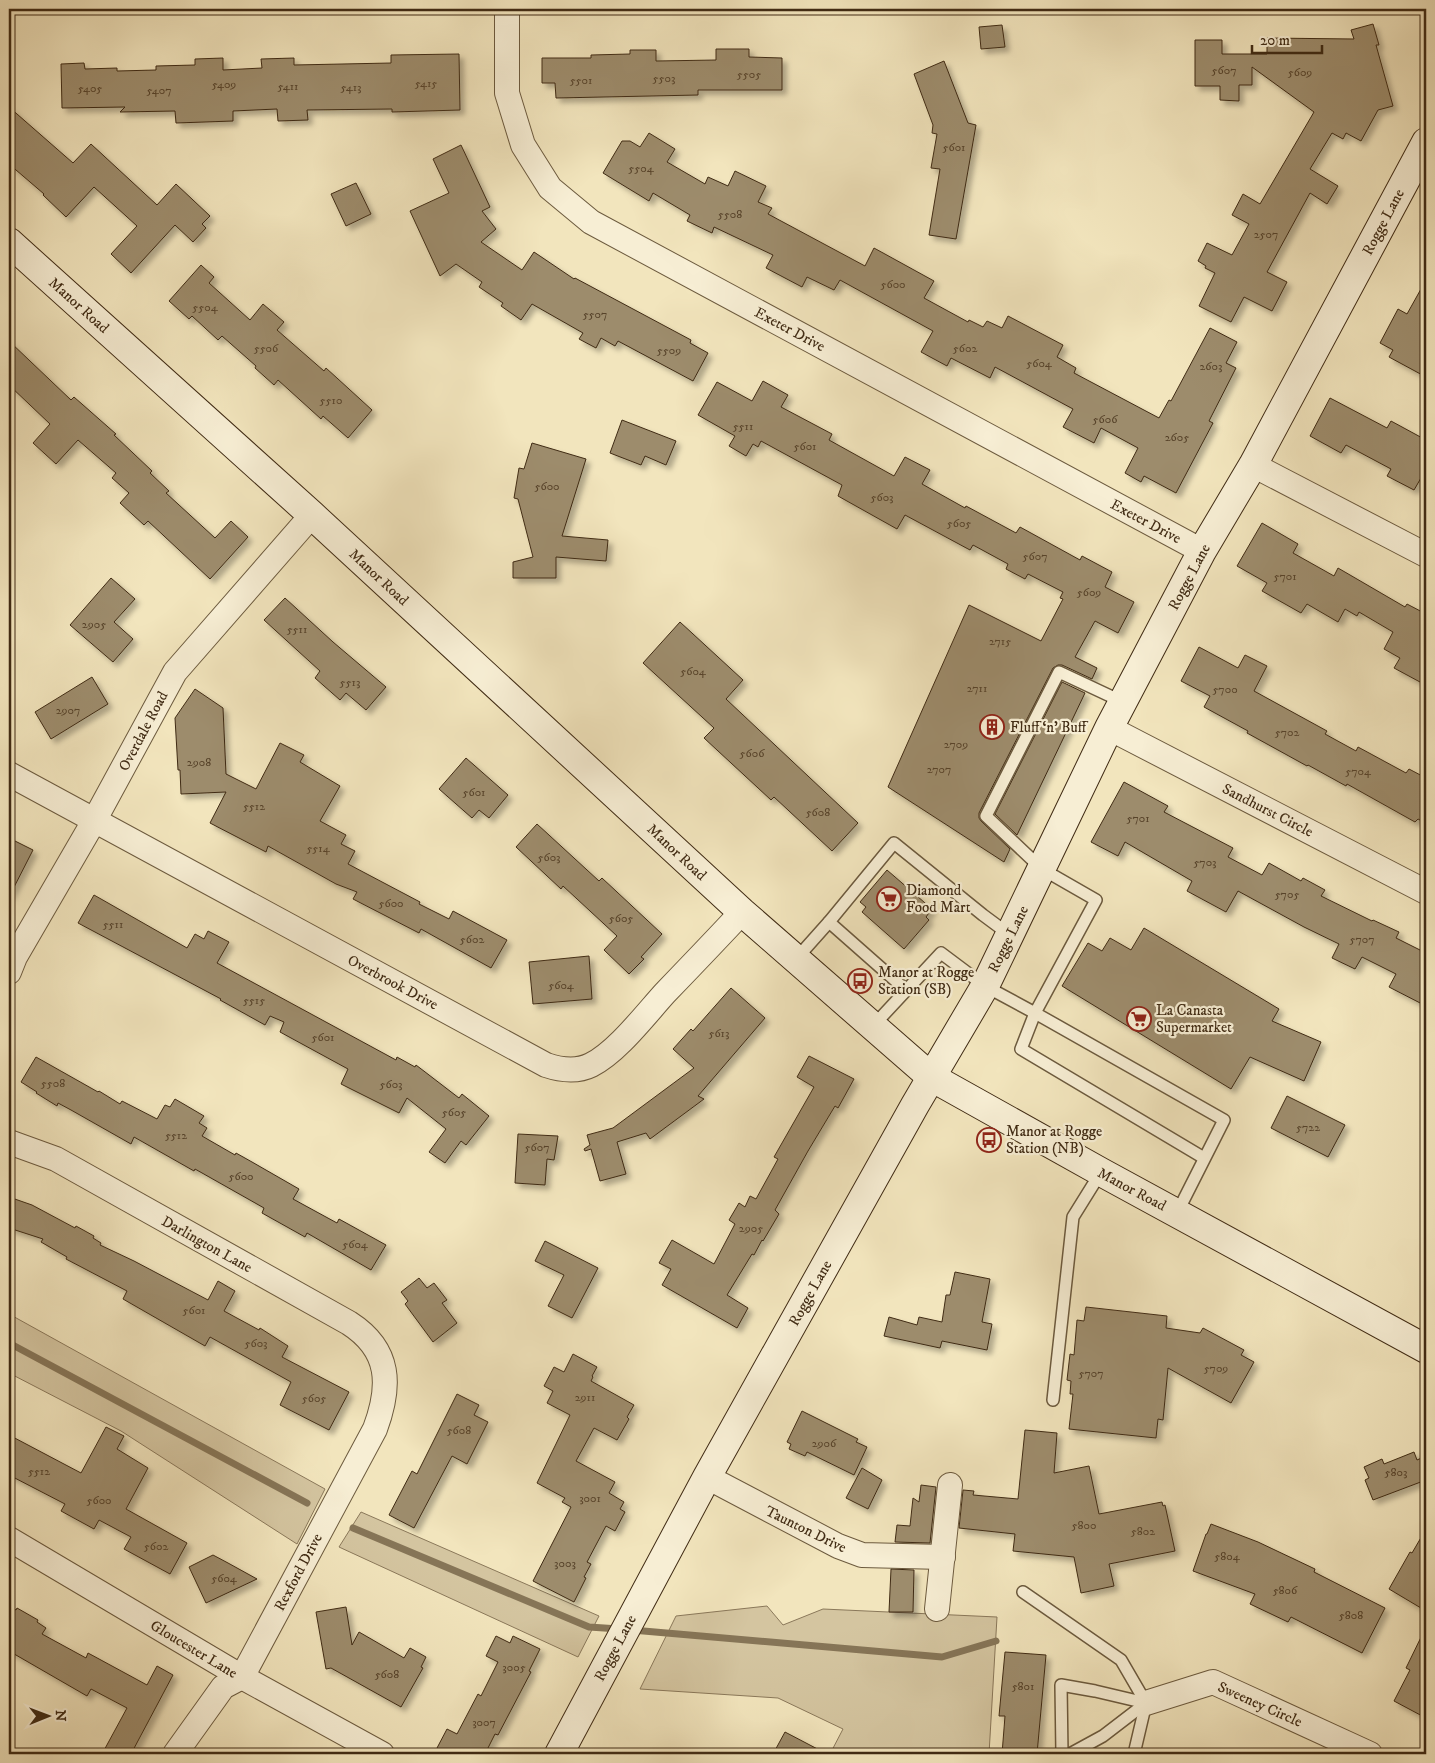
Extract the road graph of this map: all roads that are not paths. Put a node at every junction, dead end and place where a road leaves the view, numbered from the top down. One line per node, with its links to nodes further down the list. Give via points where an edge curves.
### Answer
1 (507, 9): 6 (street, Exeter Drive, via 507,93 523,145 550,188 591,222)
2 (1426, 142): 4 (street, Rogge Lane)
3 (9, 242): 5 (street, Manor Road)
4 (1253, 465): 6 (street, Rogge Lane); 7 (street)
5 (312, 515): 11 (street, Overdale Road, via 175,672); 14 (street, Manor Road)
6 (1202, 551): 8 (street, Rogge Lane)
7 (1426, 555)
8 (1123, 702): 9 (street, Rogge Lane); 12 (lane, via 1059,672 986,816)
9 (1109, 728): 12 (street, Rogge Lane); 13 (street, Sandhurst Circle)
10 (9, 774): 11 (street, Overbrook Drive)
11 (94, 821): 14 (street, Overbrook Drive, via 546,1065 566,1070 577,1070 601,1060); 18 (street, Overdale Road)
12 (1042, 869): 16 (street, Rogge Lane); 21 (lane, via 1096,900)
13 (1426, 892)
14 (742, 912): 17 (street, Manor Road)
15 (829, 922): 16 (lane, via 894,843); 17 (lane); 20 (lane)
16 (1010, 935): 19 (street, Rogge Lane)
17 (796, 959): 22 (street, Manor Road)
18 (9, 972)
19 (985, 986): 20 (lane, via 941,953); 21 (lane); 23 (street, Rogge Lane)
20 (906, 990): 22 (lane)
21 (1035, 1012): 25 (lane, via 1021,1049); 25 (lane, via 1224,1120)
22 (873, 1026): 23 (street, Manor Road)
23 (932, 1077): 26 (street, Manor Road); 31 (street, Rogge Lane)
24 (9, 1142): 29 (street, Darlington Lane, via 56,1159 349,1323 373,1342)
25 (1204, 1158): 27 (lane)
26 (1101, 1172): 27 (street, Manor Road); 30 (lane, via 1073,1217)
27 (1178, 1213): 28 (street, Manor Road)
28 (1426, 1349)
29 (385, 1370): 37 (street, Rexford Drive, via 384,1402 375,1429)
30 (1053, 1400)
31 (707, 1477): 34 (street, Taunton Drive, via 838,1546 862,1555); 41 (street, Rogge Lane)
32 (950, 1485): 34 (street)
33 (9, 1539): 37 (street, Gloucester Lane)
34 (943, 1558): 36 (street)
35 (1023, 1592): 38 (lane, via 1121,1660)
36 (937, 1609)
37 (242, 1676): 39 (street, via 222,1687); 40 (street, Gloucester Lane)
38 (1146, 1703): 42 (lane, via 1061,1685); 43 (lane, via 1103,1736); 44 (lane); 45 (street, Sweeney Circle, via 1213,1682)
39 (176, 1754)
40 (382, 1754)
41 (559, 1754)
42 (1062, 1754)
43 (1070, 1754)
44 (1134, 1754)
45 (1370, 1754)

